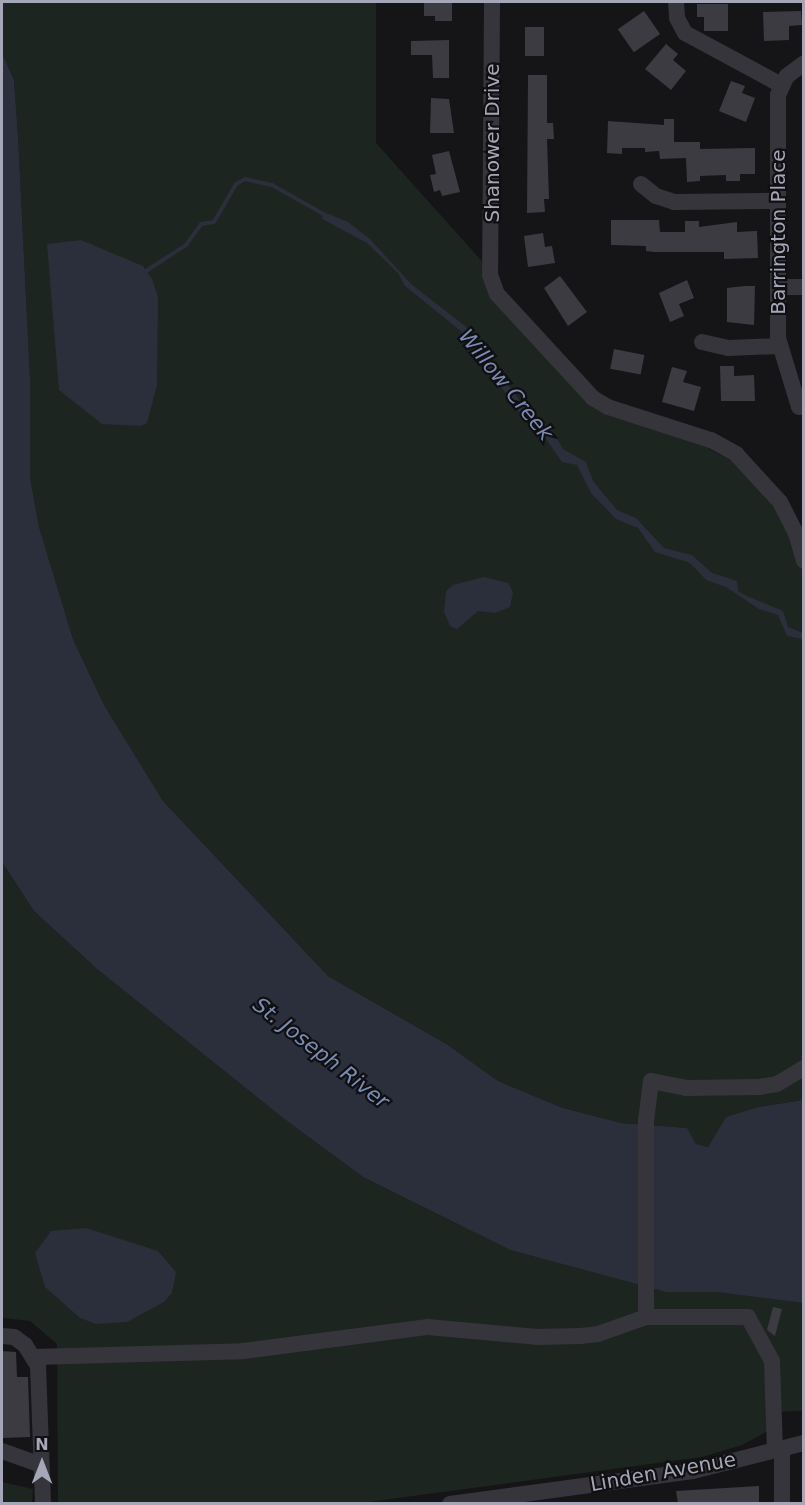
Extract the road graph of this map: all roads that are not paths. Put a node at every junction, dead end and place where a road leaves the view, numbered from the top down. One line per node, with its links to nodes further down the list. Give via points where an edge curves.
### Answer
1 (492, 2): 12 (street, Shanower Drive, via 492,284 496,294 593,398 608,407 711,440 745,463 780,502 796,533)
2 (676, 2): 4 (street, via 677,18 685,33)
3 (804, 63): 4 (street)
4 (781, 85): 6 (street, Barrington Place)
5 (641, 183): 6 (street, via 656,196 674,202)
6 (777, 201): 7 (street, Barrington Place)
7 (778, 287): 8 (street); 10 (street, Barrington Place)
8 (804, 287)
9 (702, 342): 10 (street, via 728,348)
10 (779, 346): 11 (street, Barrington Place)
11 (799, 407)
12 (804, 561)
13 (804, 1068): 14 (street, via 777,1084 750,1088 686,1088 651,1081 646,1121)
14 (645, 1310): 16 (street, via 598,1334 580,1336 537,1337 474,1328 428,1327 243,1351); 18 (street, via 748,1317 772,1361)
15 (2, 1336): 16 (street, via 14,1337)
16 (34, 1357): 20 (street, via 38,1366)
17 (804, 1443): 18 (street, Linden Avenue)
18 (778, 1449): 22 (street, Linden Avenue, via 693,1471); 23 (street)
19 (2, 1451): 20 (street)
20 (41, 1465): 21 (street)
21 (42, 1503)
22 (450, 1503)
23 (782, 1503)

